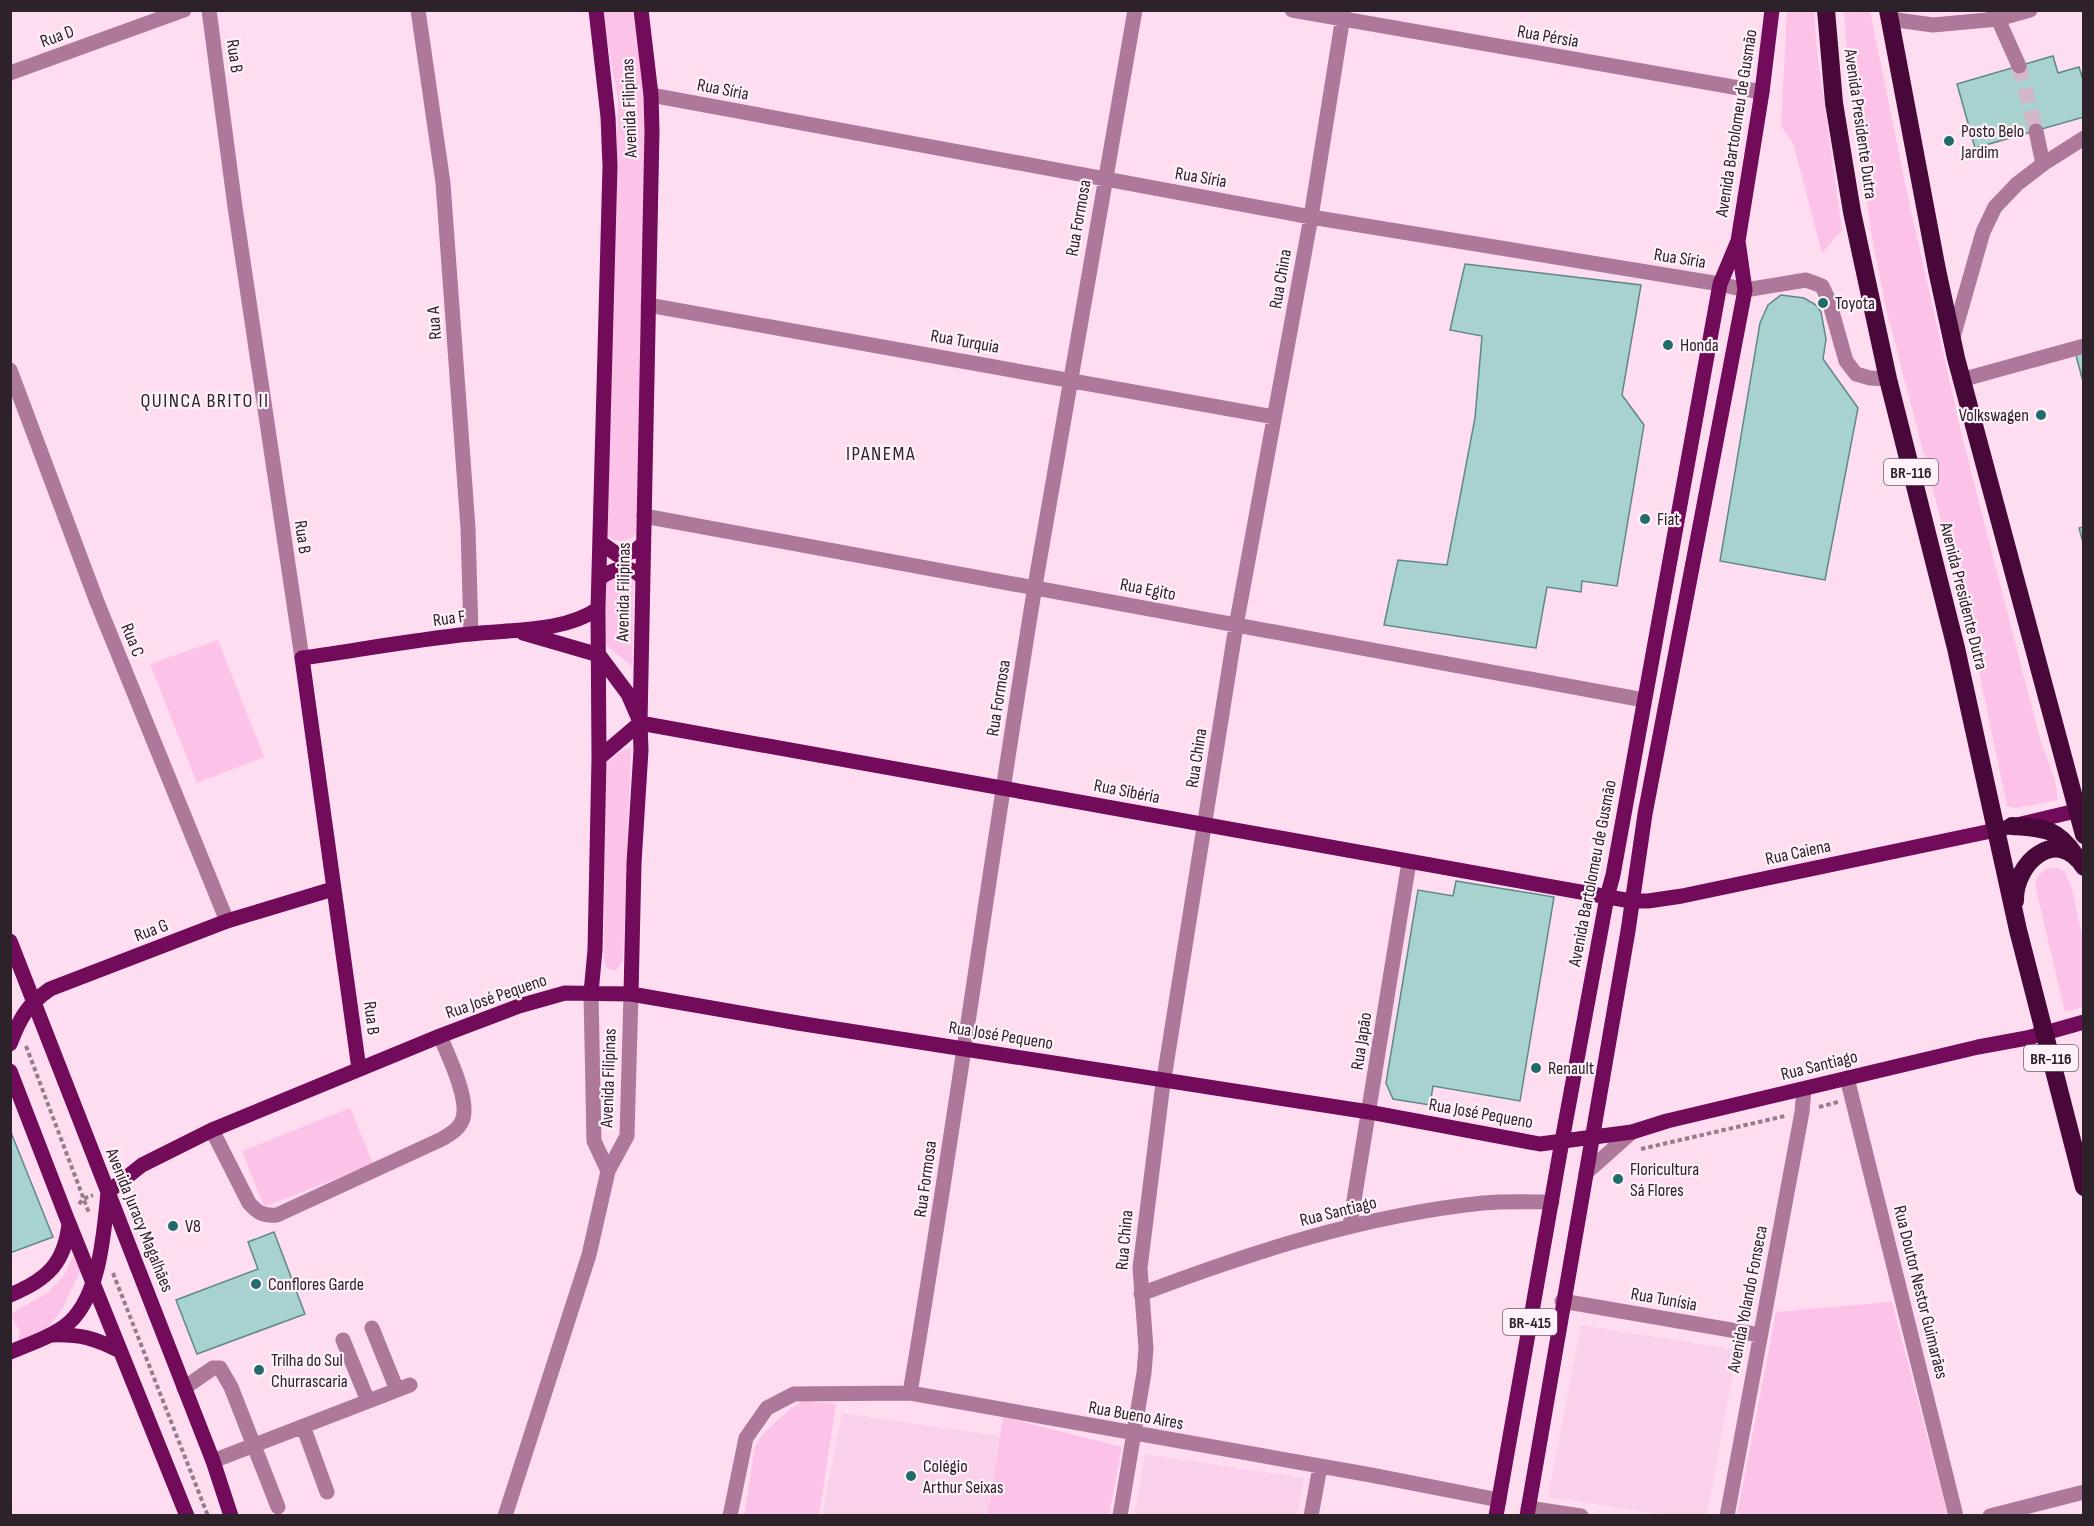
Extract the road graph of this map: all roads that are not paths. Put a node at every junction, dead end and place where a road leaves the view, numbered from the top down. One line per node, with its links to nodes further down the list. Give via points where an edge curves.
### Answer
1 (184, 10): 15 (street, Rua D)
2 (209, 10): 45 (street, Rua B)
3 (418, 10): 43 (street, Rua A, via 443,183 468,528)
4 (596, 10): 35 (main road, Avenida Filipinas, via 610,166)
5 (641, 10): 17 (main road, Avenida Filipinas)
6 (1135, 10): 21 (street, Rua Formosa)
7 (1292, 10): 11 (street, Rua Pérsia)
8 (1772, 10): 16 (main road, Avenida Bartolomeu de Gusmão)
9 (1826, 10): 30 (highway, Avenida Presidente Dutra / BR-116, via 1834,103 1852,212)
10 (2030, 10): 13 (street)
11 (1344, 15): 16 (street, Rua Pérsia); 22 (street, Rua China)
12 (1889, 15): 13 (street, via 1933,25); 27 (highway)
13 (1995, 15): 14 (street)
14 (2019, 66)
15 (10, 73)
16 (1762, 92): 23 (main road, Avenida Bartolomeu de Gusmão)
17 (651, 95): 21 (street, Rua Síria); 26 (main road, Avenida Filipinas)
18 (2036, 130): 20 (street)
19 (2084, 138): 20 (street)
20 (2043, 164): 27 (street, via 1995,207 1983,232)
21 (1104, 180): 22 (street, Rua Síria); 31 (street, Rua Formosa)
22 (1311, 217): 24 (street, Rua Síria); 33 (street, Rua China)
23 (1738, 242): 24 (main road, Avenida Bartolomeu de Gusmão); 25 (main road, Avenida Bartolomeu de Gusmão)
24 (1720, 284): 25 (street, Rua Síria); 46 (main road, Avenida Bartolomeu de Gusmão)
25 (1745, 290): 30 (street, via 1806,280 1822,286 1846,361 1856,374); 58 (main road, Avenida Bartolomeu de Gusmão)
26 (648, 305): 31 (street, Rua Turquia); 34 (main road, Avenida Filipinas)
27 (1952, 341): 32 (highway)
28 (2084, 346): 32 (street)
29 (10, 370): 59 (street, Rua C, via 97,602)
30 (1888, 379): 52 (highway, Avenida Presidente Dutra / BR-116)
31 (1071, 380): 33 (street, Rua Turquia); 39 (street, Rua Formosa)
32 (1961, 380): 50 (highway)
33 (1274, 417): 41 (street, Rua China)
34 (644, 516): 36 (main road, Avenida Filipinas); 39 (street, Rua Egito)
35 (601, 543): 36 (main road, via 618,555 635,551); 37 (main road, Avenida Filipinas)
36 (643, 544): 38 (main road, Avenida Filipinas)
37 (600, 578): 38 (main road, via 625,568); 40 (main road, Avenida Filipinas)
38 (642, 578): 47 (main road, Avenida Filipinas)
39 (1035, 586): 41 (street, Rua Egito); 49 (street, Rua Formosa)
40 (598, 609): 42 (main road, Rua F, via 570,623); 44 (main road, Avenida Filipinas)
41 (1236, 626): 46 (street, Rua Egito); 51 (street, Rua China)
42 (515, 631): 43 (main road, Rua F); 44 (main road)
43 (471, 634): 45 (main road, Rua F)
44 (599, 655): 47 (main road, via 628,694); 48 (main road, Avenida Filipinas)
45 (302, 658): 56 (main road, Rua B)
46 (1644, 700): 57 (main road, Avenida Bartolomeu de Gusmão)
47 (640, 723): 48 (main road); 49 (main road, Rua Sibéria); 63 (main road, Avenida Filipinas)
48 (599, 758): 62 (main road, Avenida Filipinas)
49 (1004, 787): 51 (main road, Rua Sibéria); 69 (street, Rua Formosa)
50 (2080, 810): 52 (main road, Rua Caiena); 53 (highway)
51 (1205, 825): 54 (main road, Rua Sibéria); 73 (street, Rua China)
52 (2004, 828): 55 (highway, via 2045,828 2068,845); 58 (main road, Rua Caiena, via 1682,896); 60 (highway, Avenida Presidente Dutra / BR-116)
53 (2084, 835)
54 (1409, 862): 57 (main road, Rua Sibéria); 75 (street, Rua Japão)
55 (2081, 864): 60 (highway, via 2062,850 2052,849 2027,864 2020,873 2015,894)
56 (333, 889): 59 (main road, Rua G); 70 (main road, Rua B)
57 (1607, 897): 58 (main road, Rua Caiena); 78 (main road, Avenida Bartolomeu de Gusmão)
58 (1631, 901): 79 (main road, Avenida Bartolomeu de Gusmão)
59 (227, 921): 64 (main road, Rua G, via 50,989)
60 (2018, 930): 66 (highway, Avenida Presidente Dutra / BR-116)
61 (10, 941): 64 (main road, Avenida Juracy Magalhães)
62 (591, 993): 63 (main road, Rua José Pequeno); 67 (main road, Rua José Pequeno, via 544,998); 80 (street, Avenida Filipinas, via 594,1141)
63 (631, 994): 69 (main road, Rua José Pequeno); 80 (street, Avenida Filipinas, via 627,1136)
64 (33, 1001): 68 (main road, Rua G); 83 (main road, Avenida Juracy Magalhães)
65 (2084, 1022): 66 (main road, Rua Santiago)
66 (2044, 1032): 72 (main road, Rua Santiago); 82 (highway, Avenida Presidente Dutra / BR-116)
67 (440, 1036): 70 (main road, Rua José Pequeno); 76 (street, Rua José Pequeno, via 462,1093 463,1120 456,1130 277,1215 265,1216 249,1203)
68 (10, 1044)
69 (964, 1049): 73 (main road, Rua José Pequeno); 98 (street, Rua Formosa)
70 (359, 1068): 76 (main road, Rua José Pequeno)
71 (10, 1071): 85 (main road)
72 (1847, 1078): 74 (main road, Rua Santiago); 119 (street, Rua Doutor Nestor Guimarães)
73 (1164, 1080): 75 (main road, Rua José Pequeno); 88 (street, Rua China, via 1143,1237)
74 (1804, 1089): 77 (main road, Rua Santiago); 93 (street, Avenida Yolando Fonseca)
75 (1369, 1112): 78 (main road, Rua José Pequeno, via 1540,1144); 86 (street, Rua Japão)
76 (212, 1130): 83 (main road, Rua José Pequeno, via 142,1165)
77 (1632, 1132): 79 (main road, Rua Santiago); 81 (street)
78 (1563, 1135): 79 (main road, Rua Santiago); 84 (main road, Avenida Bartolomeu de Gusmão / BR-415)
79 (1591, 1138): 81 (main road, Avenida Bartolomeu de Gusmão)
80 (608, 1171): 112 (street, Avenida Filipinas, via 589,1255)
81 (1586, 1173): 90 (main road, Avenida Bartolomeu de Gusmão)
82 (2084, 1187)
83 (108, 1190): 87 (main road); 97 (main road, Avenida Juracy Magalhães)
84 (1552, 1202): 86 (street, Rua Santiago, via 1485,1203); 107 (main road, Avenida Bartolomeu de Gusmão / BR-415)
85 (68, 1221): 87 (main road); 89 (main road, via 65,1249 58,1261 46,1274)
86 (1350, 1225): 88 (street, Rua Santiago)
87 (93, 1283): 92 (main road, via 68,1324); 95 (main road)
88 (1141, 1294): 101 (street, Rua China, via 1146,1348)
89 (10, 1295)
90 (1562, 1301): 93 (street, Rua Tunísia); 109 (main road, Avenida Bartolomeu de Gusmão)
91 (372, 1328): 99 (street, via 403,1388)
92 (51, 1335): 95 (main road, via 90,1337); 96 (main road)
93 (1760, 1335): 118 (street, Avenida Yolando Fonseca)
94 (343, 1340): 99 (street)
95 (120, 1350): 110 (main road)
96 (10, 1352)
97 (184, 1388): 102 (street, via 213,1368 220,1368); 103 (main road, Avenida Juracy Magalhães)
98 (910, 1393): 101 (street, Rua Bueno Aires); 113 (street, Rua Bueno Aires, via 794,1394 767,1408 746,1438)
99 (368, 1401): 100 (street)
100 (303, 1426): 102 (street); 105 (street)
101 (1134, 1434): 104 (street, Rua Bueno Aires); 114 (street, Rua China)
102 (253, 1444): 103 (street); 108 (street)
103 (213, 1461): 111 (main road, Avenida Juracy Magalhães)
104 (1320, 1467): 107 (street, Rua Bueno Aires); 115 (street)
105 (327, 1492)
106 (2084, 1492): 120 (street)
107 (1499, 1500): 116 (main road, Avenida Bartolomeu de Gusmão / BR-415)
108 (278, 1507)
109 (1527, 1512): 117 (street)
110 (186, 1515)
111 (231, 1515)
112 (505, 1515)
113 (730, 1515)
114 (1120, 1515)
115 (1311, 1515)
116 (1496, 1515)
117 (1581, 1515)
118 (1726, 1515)
119 (1956, 1515)
120 (1990, 1515)

